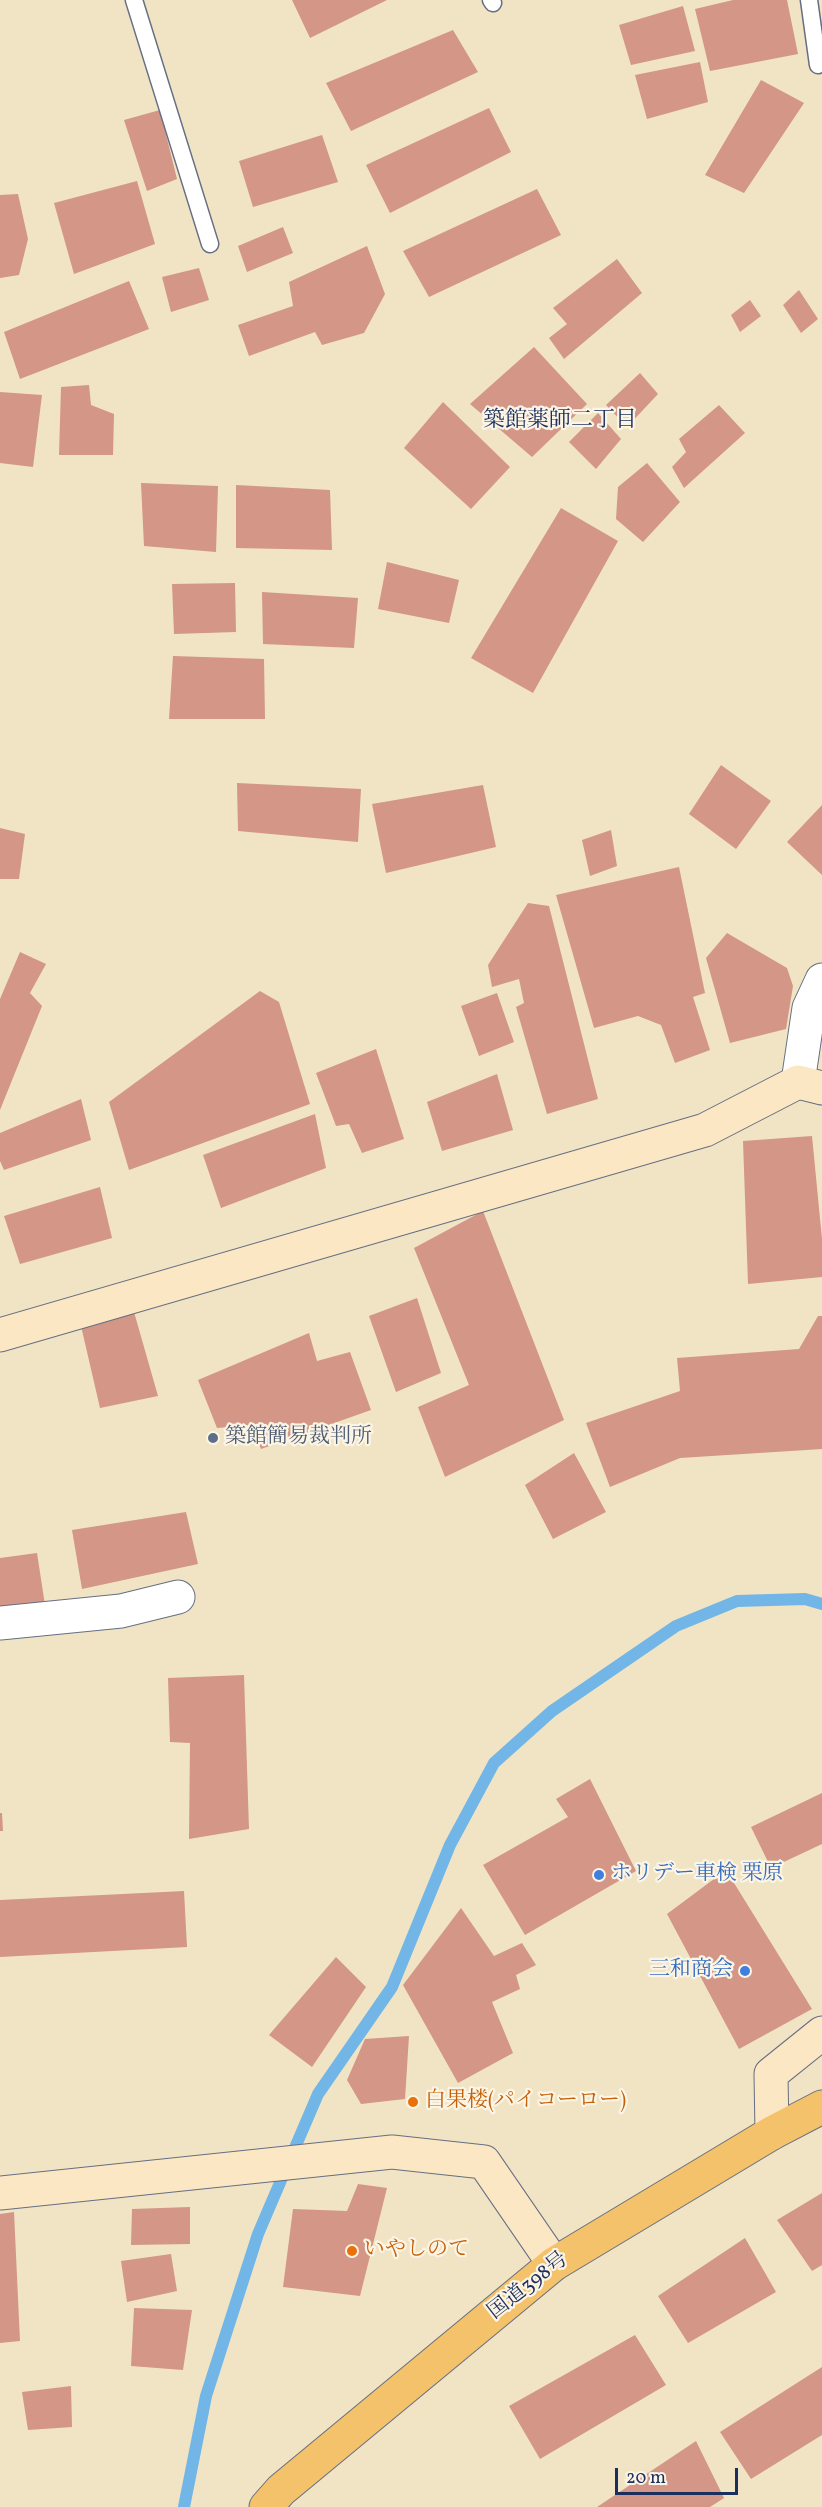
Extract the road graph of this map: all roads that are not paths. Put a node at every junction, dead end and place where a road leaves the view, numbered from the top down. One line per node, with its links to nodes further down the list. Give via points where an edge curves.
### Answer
1 (134, 0): 4 (lane)
2 (809, 0): 3 (lane)
3 (818, 65)
4 (210, 244)
5 (822, 981): 6 (street, via 809,1008)
6 (810, 1085): 7 (street, via 705,1130)
7 (0, 1335)
8 (178, 1597): 9 (street, via 121,1611)
9 (0, 1623)
10 (822, 2033): 12 (street, via 771,2074)
11 (822, 2107): 12 (highway, 国道398号)
12 (771, 2133): 14 (highway, 国道398号)
13 (0, 2193): 14 (street, via 392,2152 484,2162)
14 (554, 2264): 15 (highway, 国道398号)
15 (278, 2501)

